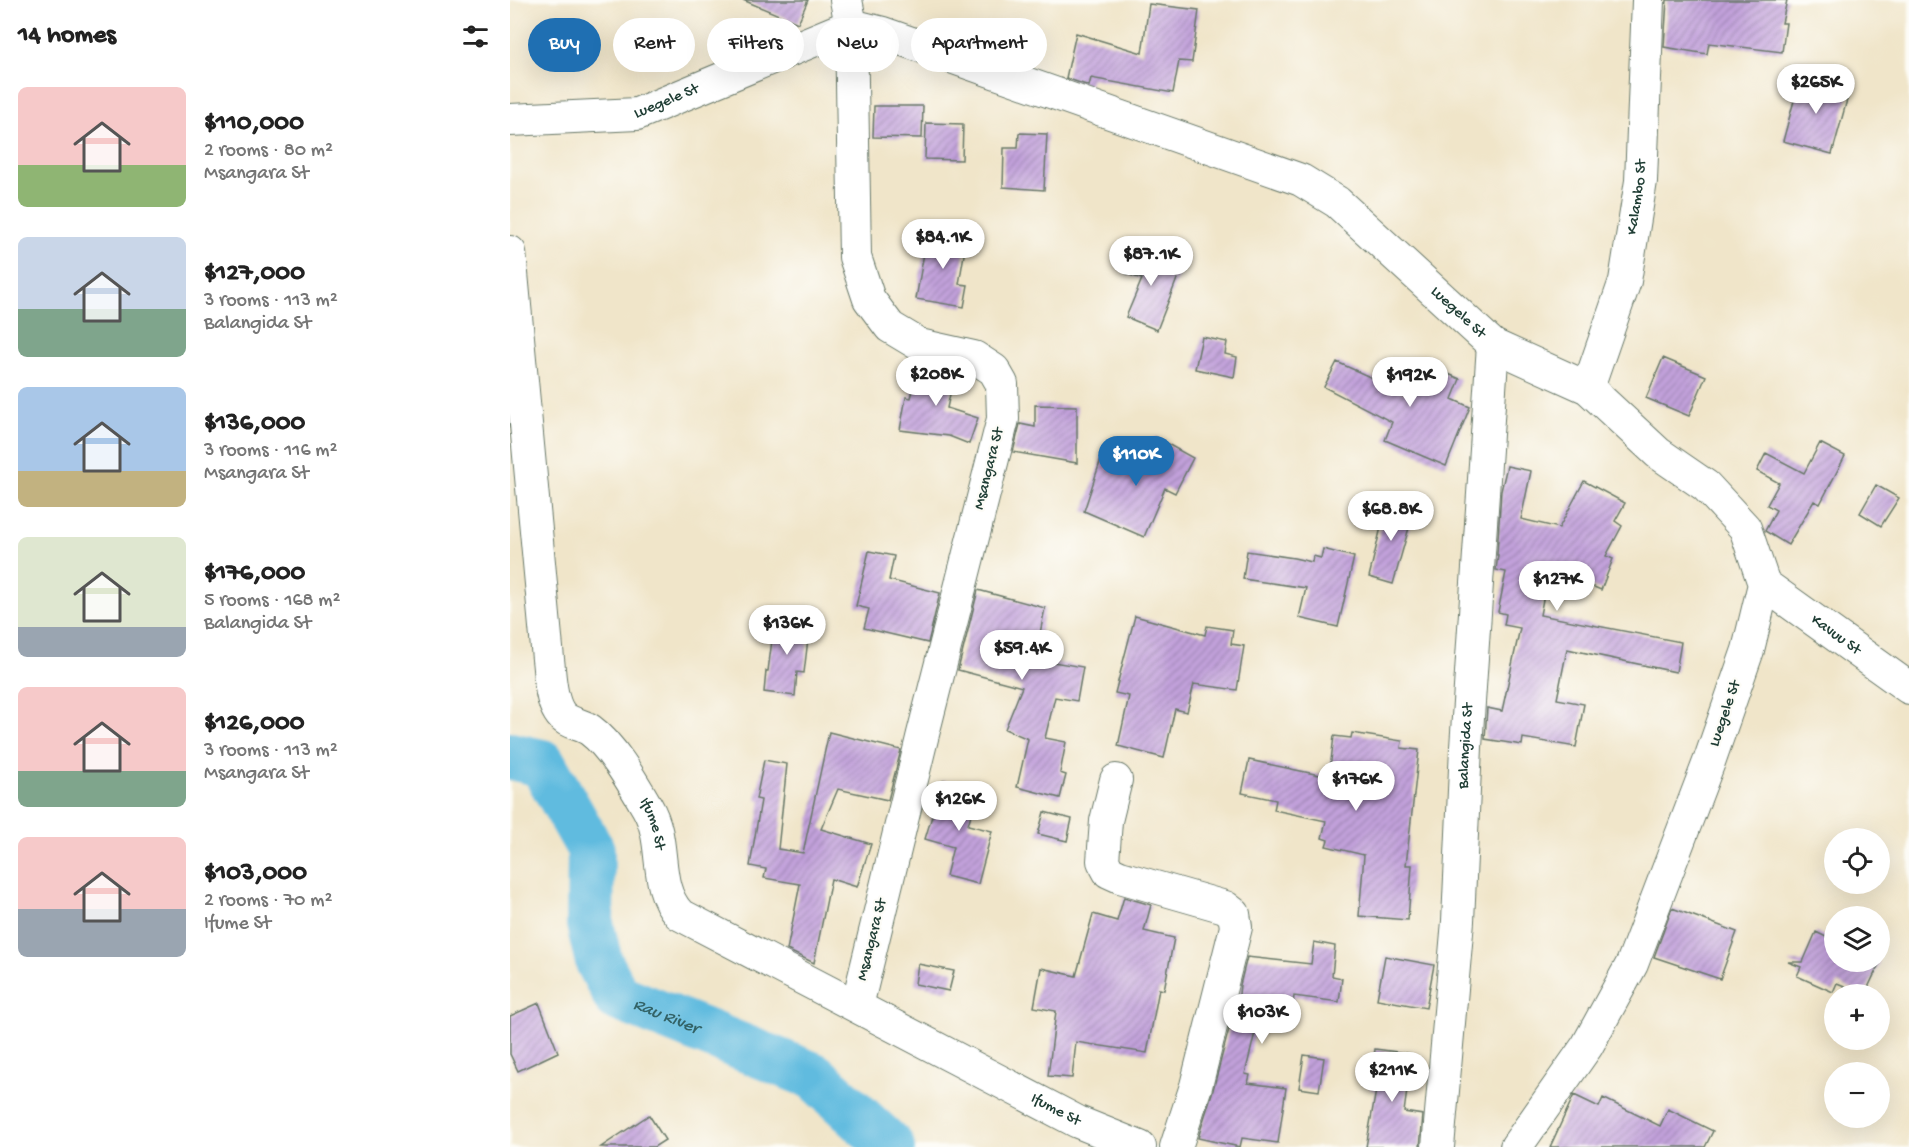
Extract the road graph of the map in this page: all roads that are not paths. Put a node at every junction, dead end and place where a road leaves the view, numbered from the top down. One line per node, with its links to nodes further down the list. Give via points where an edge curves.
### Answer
1 (1648, 0): 6 (street, Kalambo St, via 1641,181 1625,281)
2 (849, 13): 3 (street, Luegele St, via 637,114); 5 (street, Luegele St, via 883,33 1301,180 1337,202); 10 (street, Msangara St, via 855,257 869,299 890,327 920,345 974,357 994,370 1002,384 1003,419)
3 (510, 120)
4 (510, 252): 10 (street, Ifume St, via 548,659 559,713 570,723 589,730 609,748 648,808 657,828 663,885 670,904 679,914)
5 (1493, 345): 6 (street, Luegele St); 13 (street, Balangida St, via 1458,921)
6 (1588, 387): 7 (street, Luegele St, via 1658,453 1706,486 1745,528)
7 (1764, 584): 8 (street, Kavuu St); 14 (street, Luegele St, via 1748,650 1632,964 1587,1046)
8 (1909, 688)
9 (1116, 780): 12 (street, via 1106,821 1103,861 1109,872 1225,907 1234,914 1236,927 1196,1086)
10 (857, 1006): 11 (street, Ifume St, via 1078,1122)
11 (1140, 1147)
12 (1176, 1147)
13 (1438, 1147)
14 (1516, 1147)

